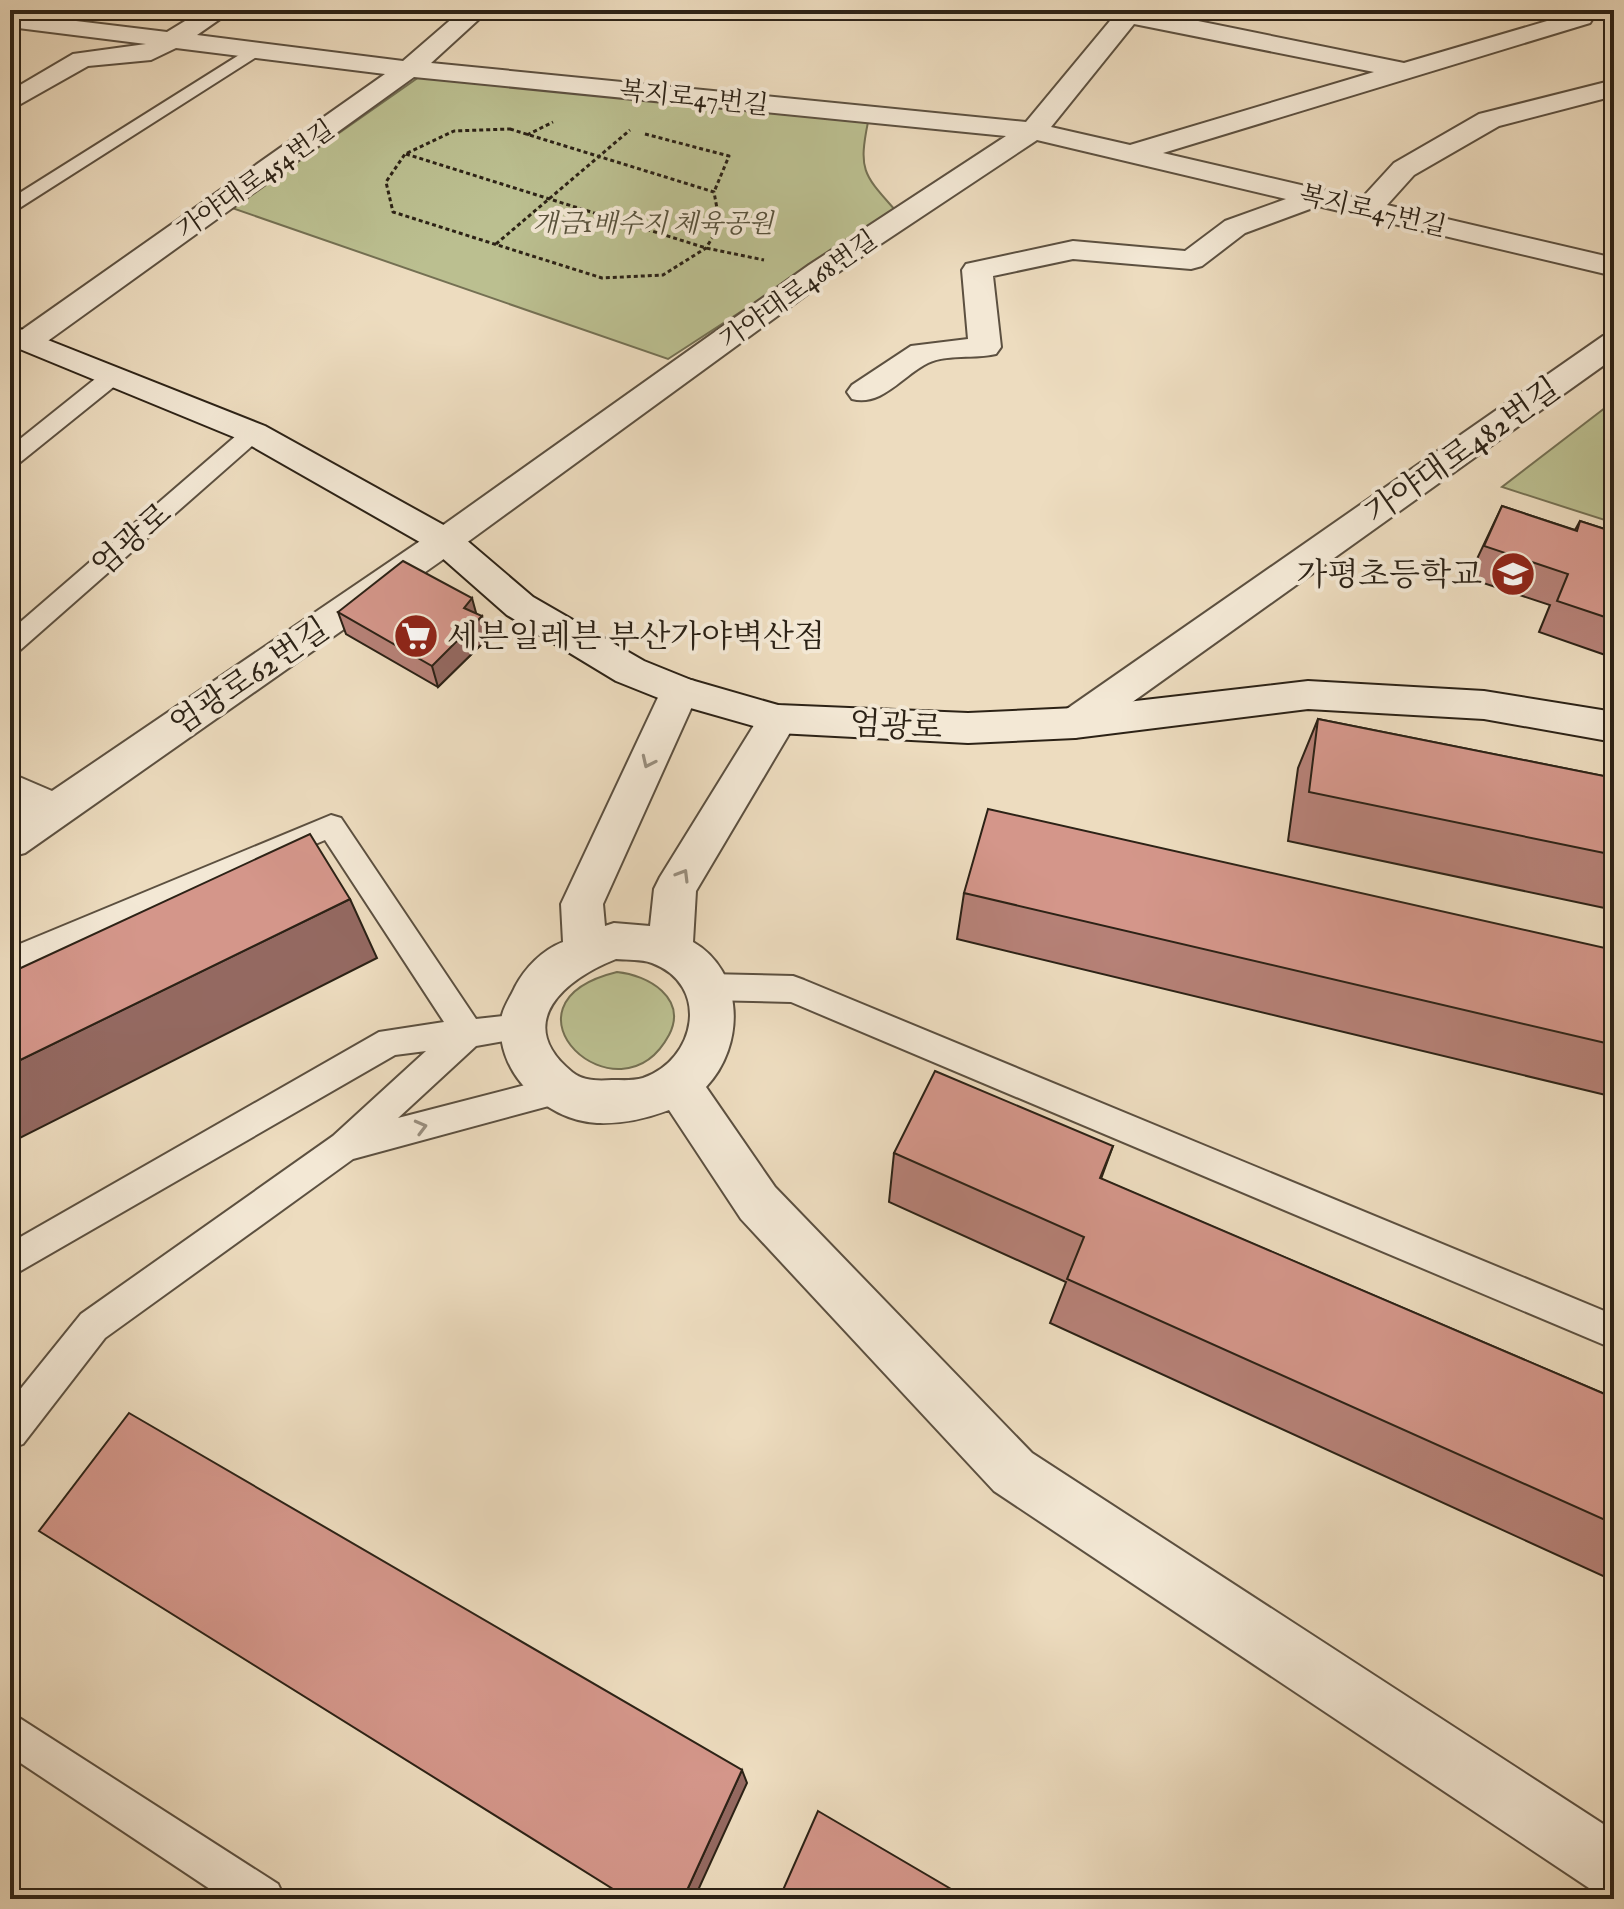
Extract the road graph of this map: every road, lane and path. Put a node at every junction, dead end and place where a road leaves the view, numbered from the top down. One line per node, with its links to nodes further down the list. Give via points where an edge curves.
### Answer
1 (221, 10): 6 (street, 복지로47번길)
2 (477, 10): 8 (street, 가야대로454번길)
3 (1530, 10): 9 (street, 복지로47번길, via 1592,20)
4 (1130, 12): 9 (street, 가야대로468번길); 13 (street, 가야대로468번길)
5 (10, 20): 6 (street, 복지로47번길)
6 (173, 40): 7 (street, 복지로47번길); 11 (street, 복지로47번길, via 151,52 82,59)
7 (255, 50): 8 (street, 복지로47번길); 20 (lane)
8 (409, 69): 13 (street, 복지로47번길); 25 (street, 가야대로454번길)
9 (1395, 74): 15 (street, 복지로47번길)
10 (1614, 88): 21 (street, via 1489,120 1404,169)
11 (10, 102)
12 (630, 130): 17 (path)
13 (1033, 131): 15 (street, 복지로47번길); 31 (street, 가야대로468번길, via 820,271)
14 (405, 154): 17 (path, via 454,131 510,129); 22 (path, via 386,182 393,212); 23 (path)
15 (1131, 154): 19 (street, 복지로47번길)
16 (729, 156): 18 (path)
17 (600, 157): 18 (path); 22 (path)
18 (714, 192): 23 (path, via 720,225)
19 (1317, 197): 21 (street, 복지로47번길); 28 (street, via 1235,227 1191,260 1073,250 977,270 985,347 922,353)
20 (10, 208)
21 (1368, 209): 24 (street, 복지로47번길)
22 (496, 244): 23 (path, via 602,278 663,275)
23 (706, 248)
24 (1614, 267)
25 (18, 338): 27 (street, 엄광로)
26 (1614, 343): 35 (street, 가야대로482번길)
27 (113, 376): 29 (street, 엄광로); 30 (lane)
28 (863, 392)
29 (253, 433): 31 (street, 엄광로); 32 (lane, 엄광로)
30 (10, 459)
31 (445, 541): 33 (street, 엄광로, via 520,606 630,671); 38 (street, 엄광로62번길)
32 (10, 645)
33 (680, 691): 34 (street, 엄광로); 40 (street, one-way to 40, via 582,904)
34 (778, 719): 35 (street, 엄광로, via 968,728); 41 (street, one-way to 34, via 675,889)
35 (1075, 723): 36 (street, 엄광로, via 1308,695 1484,705)
36 (1614, 727)
37 (10, 789): 38 (street)
38 (53, 810): 39 (street, 엄광로62번길)
39 (10, 841)
40 (585, 948): 41 (street, via 614,941); 44 (street, via 539,980)
41 (670, 950): 43 (street, via 692,966)
42 (10, 961): 45 (lane, via 331,826)
43 (707, 987): 46 (street, via 714,1011 710,1038 698,1062); 50 (lane, via 793,989)
44 (522, 1027): 45 (lane); 47 (street, via 526,1051 538,1073)
45 (468, 1033): 48 (lane); 49 (lane, via 390,1042)
46 (677, 1083): 47 (street, via 618,1104 587,1101); 53 (street, via 758,1203 1013,1472)
47 (560, 1090): 48 (lane, one-way to 47)
48 (345, 1146): 51 (lane, via 93,1326)
49 (10, 1261)
50 (1614, 1332)
51 (10, 1431)
52 (10, 1732): 54 (lane)
53 (1614, 1868)
54 (263, 1899)

